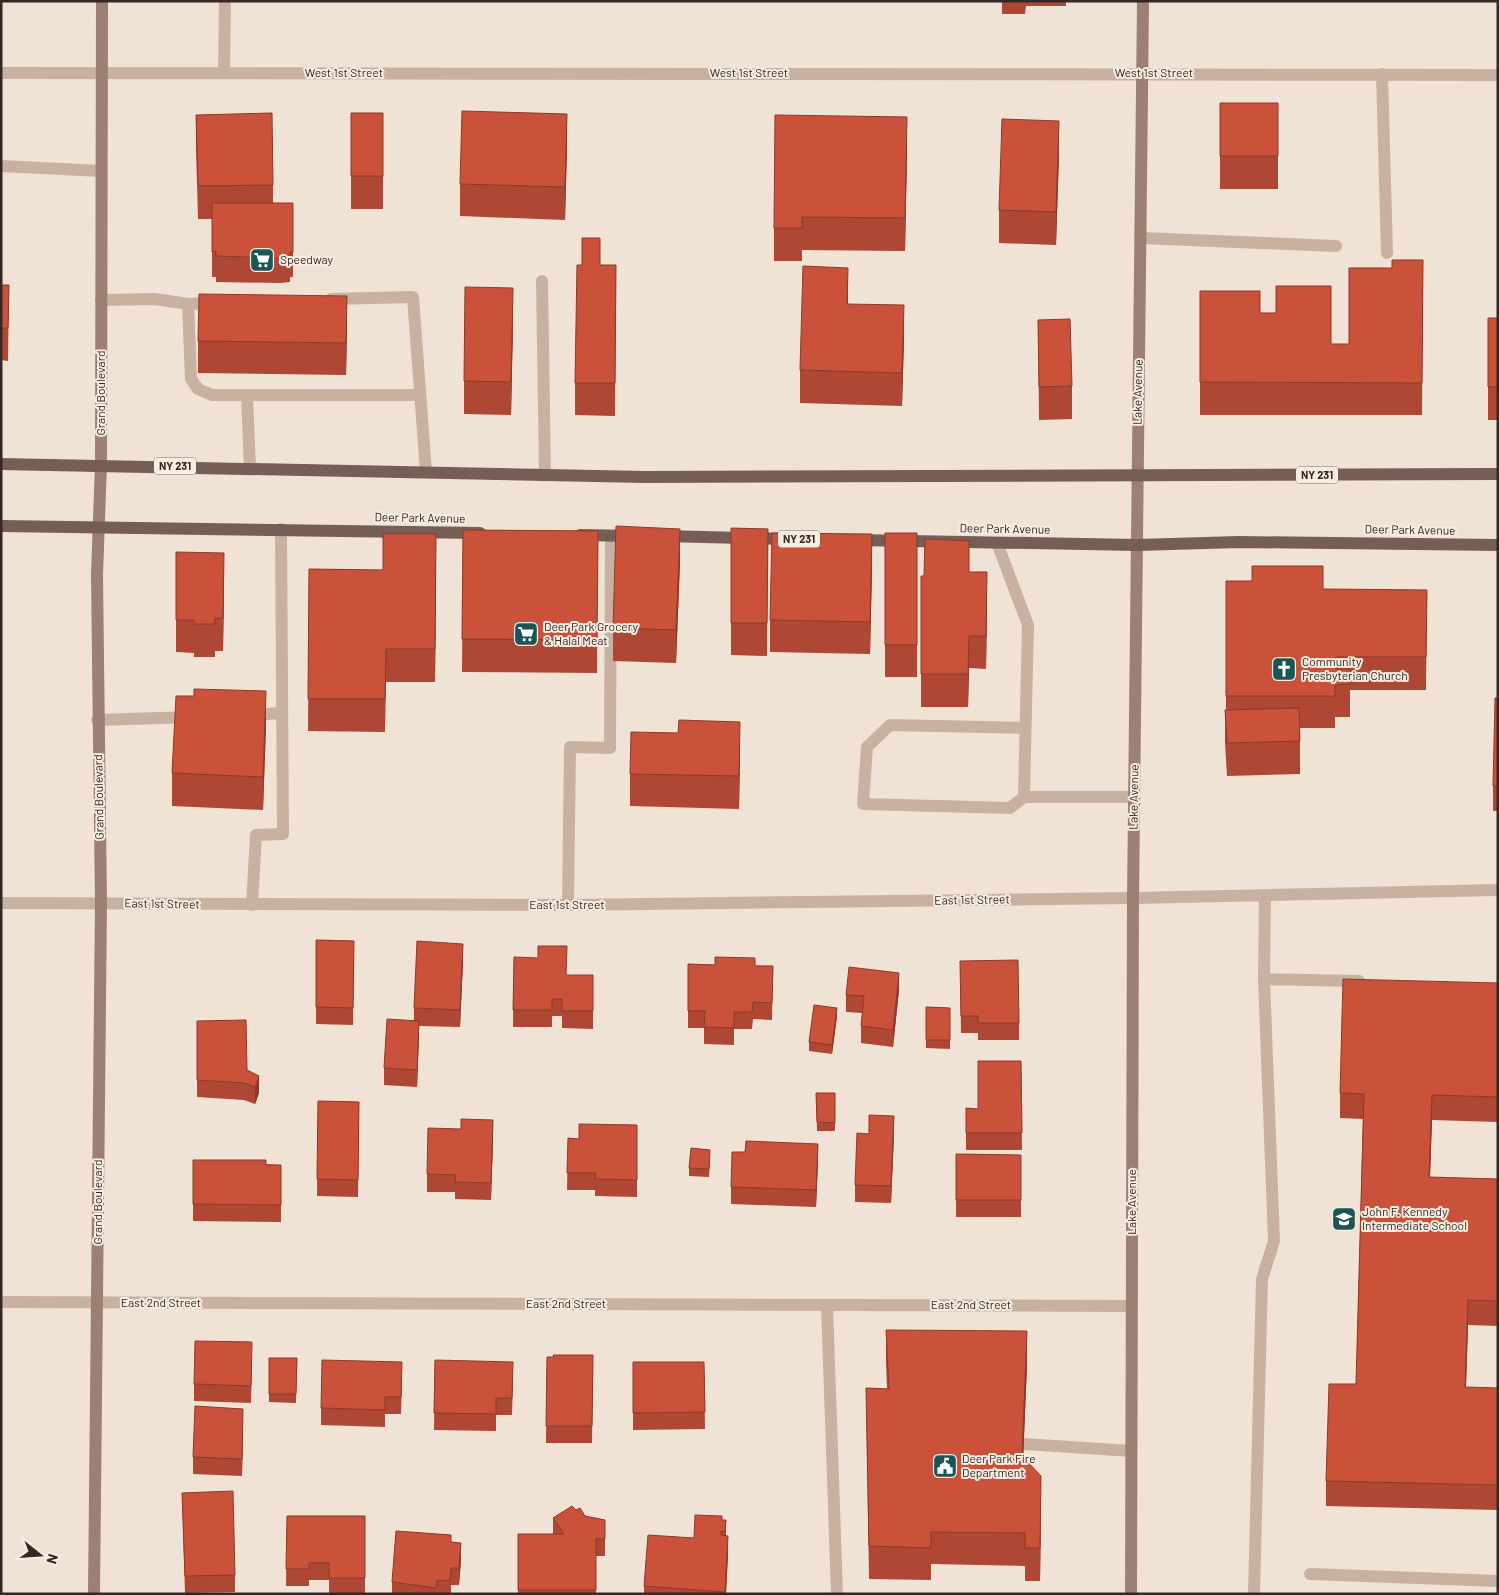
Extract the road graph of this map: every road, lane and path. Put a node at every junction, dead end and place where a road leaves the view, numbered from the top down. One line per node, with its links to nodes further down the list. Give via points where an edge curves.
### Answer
1 (102, 1): 4 (street, Grand Boulevard)
2 (225, 1): 6 (street)
3 (1143, 1): 7 (street, Lake Avenue)
4 (102, 72): 5 (street, West 1st Street); 6 (street, West 1st Street); 11 (street, Grand Boulevard)
5 (1, 73)
6 (224, 73): 7 (street, West 1st Street)
7 (1144, 73): 8 (street, West 1st Street); 12 (street, Lake Avenue)
8 (1382, 74): 9 (street, West 1st Street); 14 (street)
9 (1498, 75)
10 (1, 166): 11 (street)
11 (101, 171): 16 (street, Grand Boulevard)
12 (1141, 238): 13 (street); 28 (street, Lake Avenue)
13 (1336, 246)
14 (1387, 253)
15 (542, 281): 27 (street)
16 (102, 300): 19 (street, via 155,299); 23 (street, Grand Boulevard)
17 (315, 300): 20 (street, via 413,297)
18 (227, 302): 19 (street)
19 (188, 304): 21 (street, via 191,379 198,389 212,395)
20 (420, 395): 21 (street); 25 (street)
21 (247, 396): 24 (street)
22 (1, 464): 23 (main road, NY 231)
23 (100, 464): 24 (main road, NY 231); 30 (street, Grand Boulevard)
24 (250, 468): 25 (main road, NY 231)
25 (426, 472): 27 (main road, NY 231)
26 (1498, 474): 28 (main road, NY 231)
27 (545, 475): 28 (main road, NY 231)
28 (1137, 476): 38 (street, Lake Avenue)
29 (1, 526): 30 (main road, Deer Park Avenue)
30 (100, 526): 31 (main road, Deer Park Avenue); 43 (street, Grand Boulevard)
31 (281, 529): 32 (main road, Deer Park Avenue); 40 (street)
32 (491, 533)
33 (571, 535): 34 (main road, NY 231)
34 (611, 536): 35 (main road, NY 231); 53 (street, via 610,748 570,747)
35 (799, 539)
36 (839, 540): 37 (main road, Deer Park Avenue / NY 231)
37 (997, 542): 38 (main road, Deer Park Avenue / NY 231); 44 (street, via 1028,626)
38 (1137, 545): 39 (main road, Deer Park Avenue / NY 231, via 1239,542); 46 (street, Lake Avenue)
39 (1498, 545)
40 (282, 713): 41 (street); 52 (street, via 283,834 256,835)
41 (235, 715)
42 (207, 716): 43 (street)
43 (97, 720): 51 (street, Grand Boulevard)
44 (1025, 728): 45 (street); 45 (street, via 890,725 867,747 863,804 1010,808)
45 (1024, 797): 46 (street)
46 (1134, 797): 49 (street, Lake Avenue)
47 (1498, 890): 48 (street, East 1st Street)
48 (1265, 895): 49 (street, East 1st Street); 54 (street)
49 (1133, 898): 53 (street, East 1st Street); 59 (street, Lake Avenue)
50 (1, 903): 51 (street, East 1st Street)
51 (101, 903): 52 (street, East 1st Street); 57 (street, Grand Boulevard)
52 (252, 905): 53 (street, East 1st Street)
53 (568, 906)
54 (1264, 978): 55 (street); 67 (street, via 1274,1241 1262,1279)
55 (1371, 981)
56 (1, 1302): 57 (street, East 2nd Street)
57 (98, 1302): 58 (street, East 2nd Street); 64 (street, Grand Boulevard)
58 (827, 1305): 59 (street, East 2nd Street); 65 (street)
59 (1132, 1306): 61 (street, Lake Avenue)
60 (1024, 1444): 61 (street)
61 (1131, 1451): 66 (street, Lake Avenue)
62 (1310, 1574): 63 (street)
63 (1498, 1581)
64 (94, 1594)
65 (838, 1594)
66 (1132, 1594)
67 (1254, 1594)

